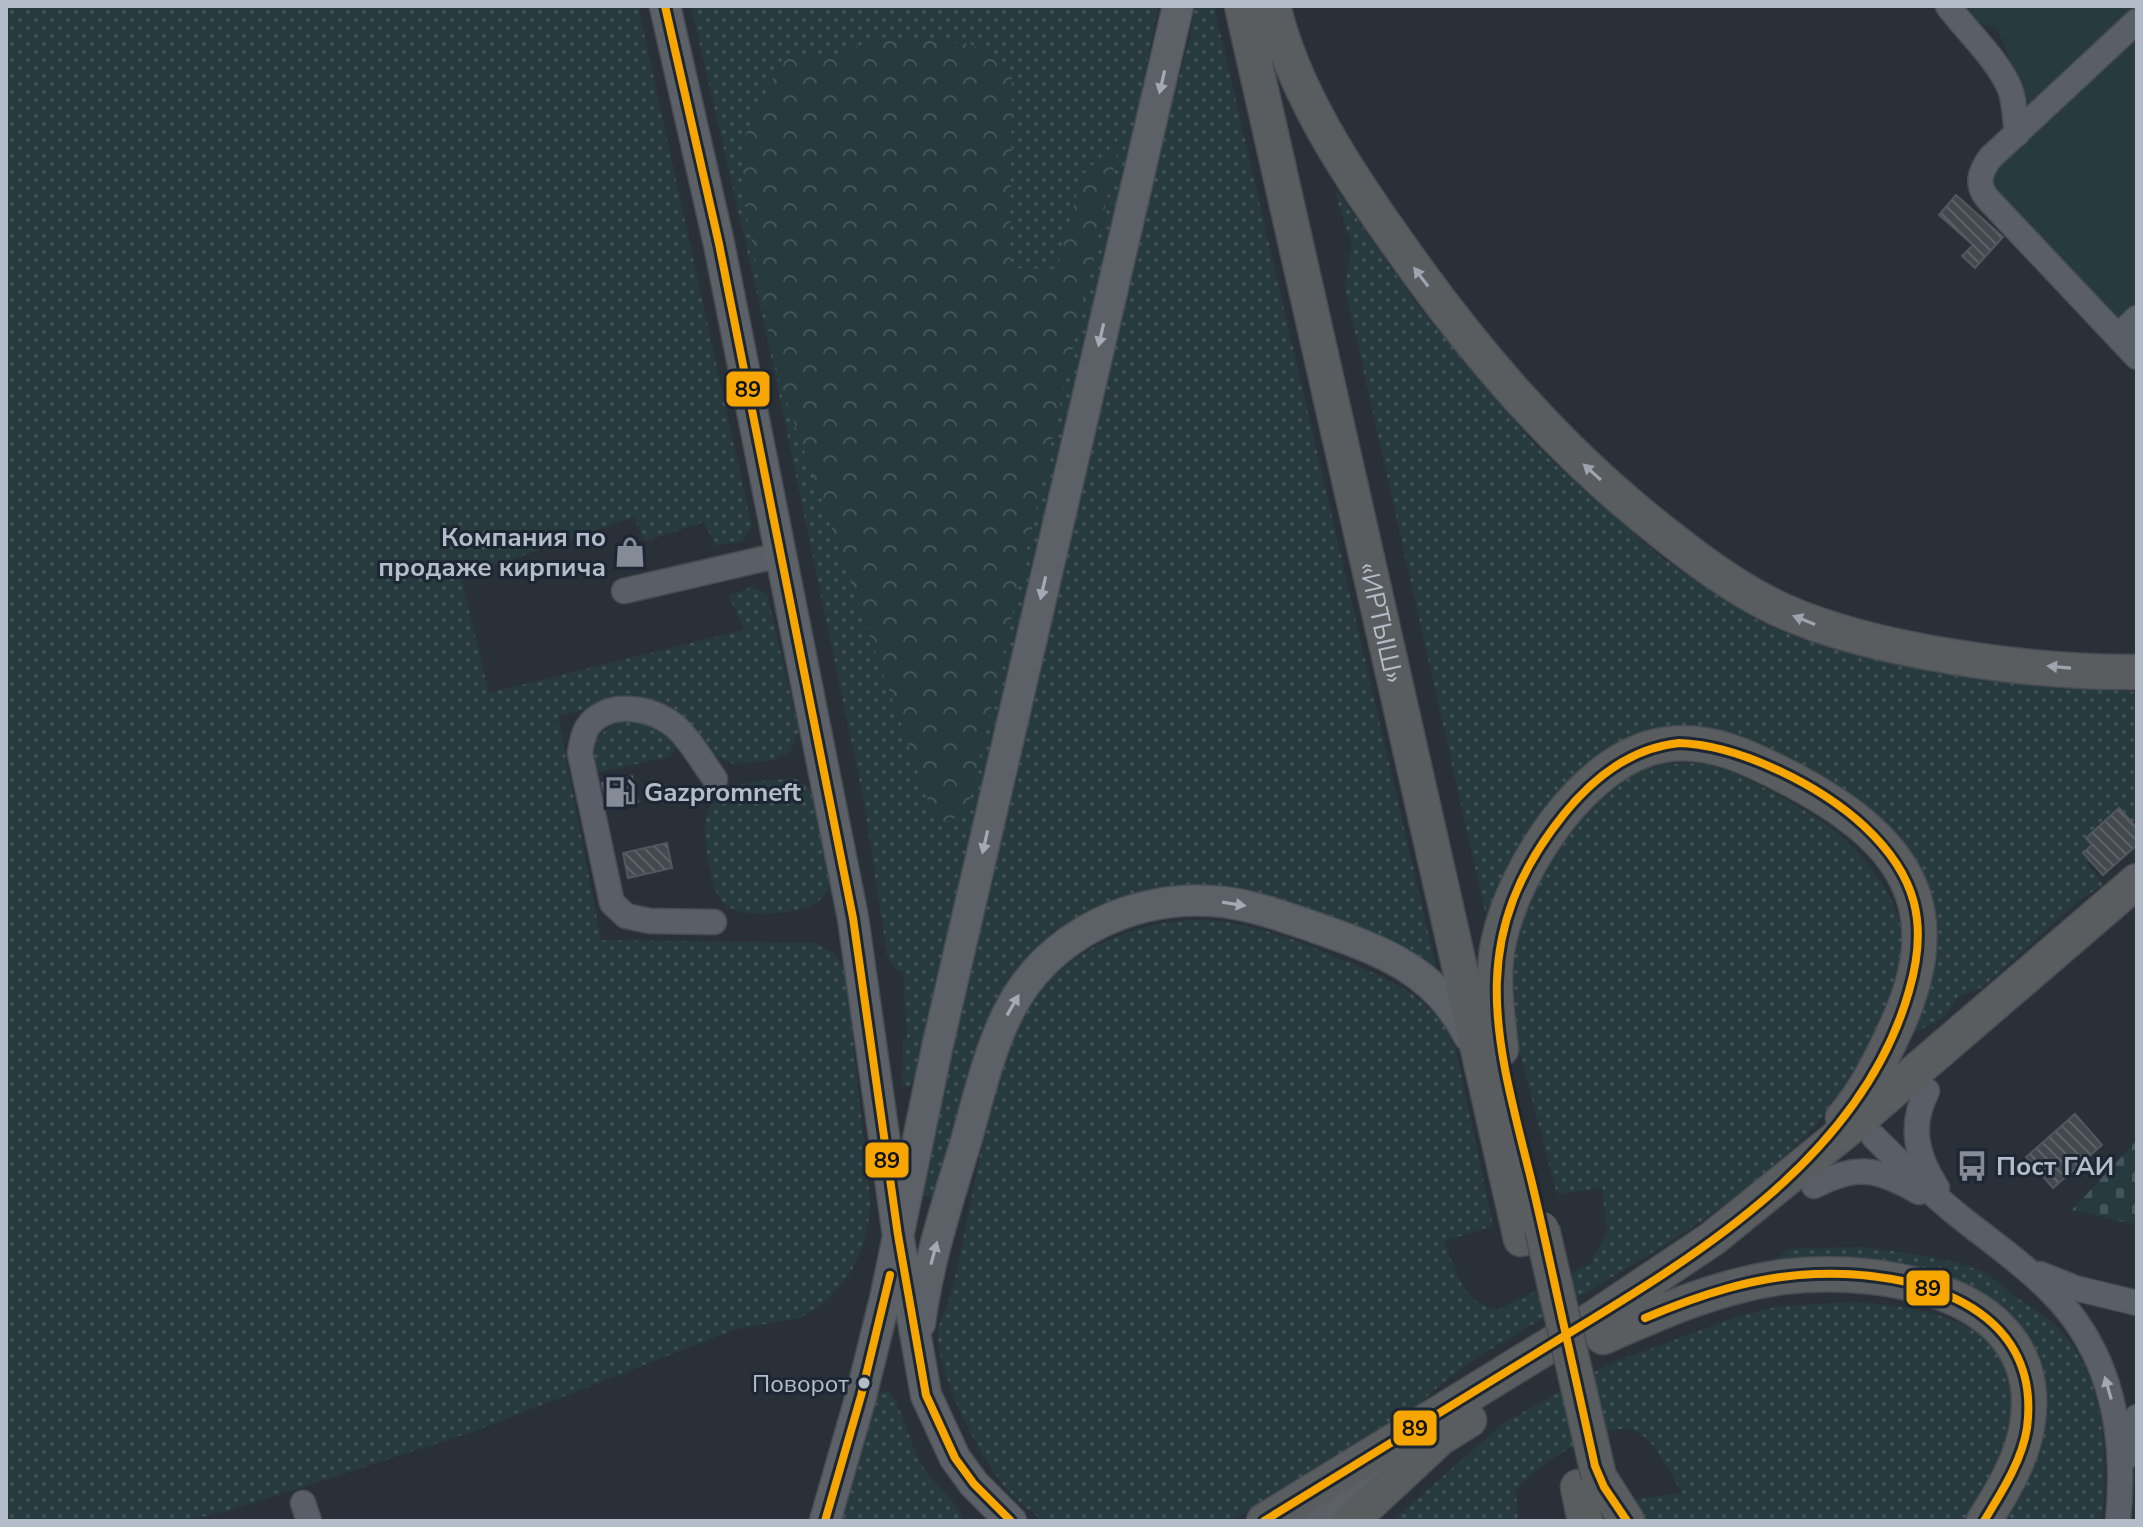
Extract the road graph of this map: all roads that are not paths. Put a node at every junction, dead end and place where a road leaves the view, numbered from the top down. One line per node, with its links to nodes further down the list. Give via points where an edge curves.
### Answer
1 (665, 6): 12 (main road, via 719,244)
2 (1178, 6): 24 (main road, one-way to 24)
3 (1242, 6): 19 (highway, «ИРТЫШ»)
4 (1262, 6): 19 (highway, «ИРТЫШ»)
5 (1273, 6): 14 (highway, one-way to 5, via 1931,652 1816,625 1754,596 1665,534 1539,421 1409,260 1318,116)
6 (1948, 6): 8 (street, via 1992,58 2011,91)
7 (2137, 21): 8 (street)
8 (2017, 134): 10 (street, via 1982,168 1981,190)
9 (2137, 318): 10 (street)
10 (2118, 336): 11 (street)
11 (2137, 357)
12 (780, 555): 13 (street); 24 (main road, via 853,918)
13 (624, 591)
14 (2137, 672)
15 (715, 779): 18 (street, via 677,728 651,711 621,709 595,718 584,734 580,753 612,903 626,916 650,921)
16 (2137, 881): 21 (highway)
17 (2137, 910): 20 (highway)
18 (714, 922)
19 (1493, 1063): 22 (highway, via 1499,940 1521,881 1574,801 1608,769 1661,745 1699,744 1743,755 1828,800 1876,837 1906,875 1920,916 1911,990 1884,1055); 28 (main road, one-way to 19, via 931,1262 998,1037 1039,966 1098,924 1168,902 1222,902 1269,911 1363,944 1422,975 1447,999 1473,1044); 31 (highway, «ИРТЫШ», bridge)
20 (1927, 1091): 21 (highway); 23 (street, via 1916,1120 1917,1147)
21 (1866, 1128): 22 (highway); 23 (street)
22 (1807, 1177): 23 (street, via 1868,1170); 27 (highway, via 1723,1259); 35 (highway, via 1667,1271)
23 (1951, 1210): 25 (street)
24 (898, 1235): 28 (main road); 33 (main road)
25 (2023, 1266): 26 (street, via 2075,1288); 32 (street, one-way to 25, via 2118,1430 2106,1379 2079,1325)
26 (2137, 1303)
27 (1603, 1337): 30 (highway); 41 (highway, via 1714,1291 1782,1277 1846,1274 1905,1281 1947,1293 2002,1332 2017,1354 2027,1390 2021,1450)
28 (918, 1357): 34 (main road, via 926,1395 955,1458)
29 (2137, 1417): 32 (street)
30 (1440, 1438): 36 (main road); 37 (highway)
31 (1588, 1482): 38 (highway); 39 (highway); 40 (highway)
32 (2118, 1514)
33 (825, 1521)
34 (1011, 1521)
35 (1264, 1521)
36 (1306, 1521)
37 (1351, 1521)
38 (1585, 1521)
39 (1609, 1521)
40 (1627, 1521)
41 (1984, 1521)

